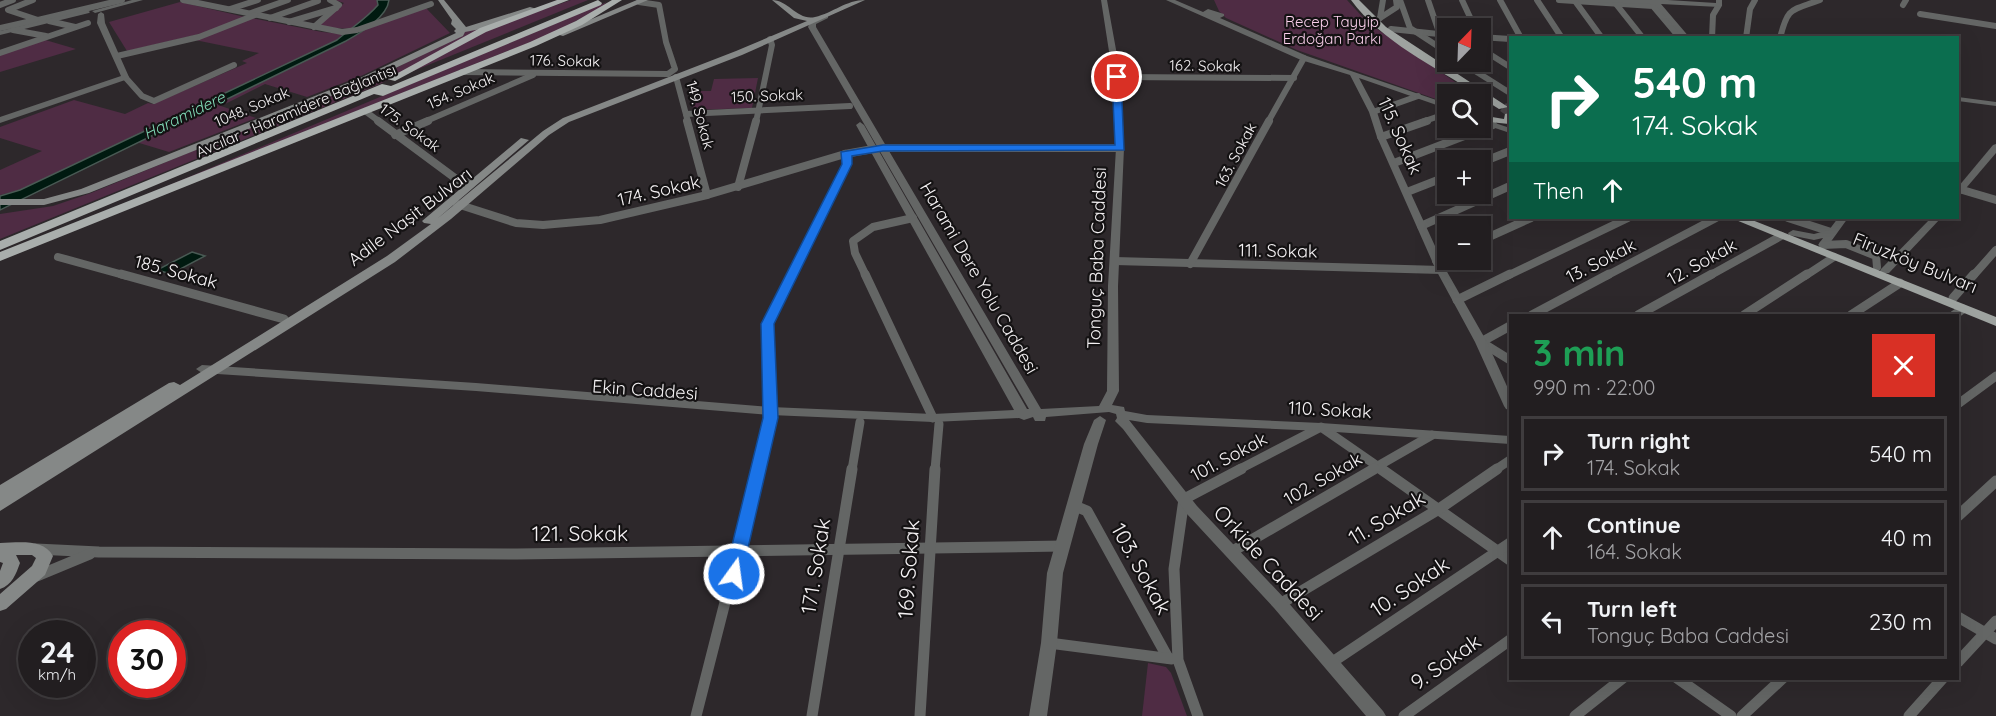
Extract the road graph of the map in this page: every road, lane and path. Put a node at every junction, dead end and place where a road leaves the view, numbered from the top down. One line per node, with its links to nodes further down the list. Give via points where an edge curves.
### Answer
1 (13, 0): 46 (street)
2 (33, 0): 61 (street, via 8,10)
3 (122, 0): 61 (street)
4 (140, 0): 55 (street)
5 (145, 0): 55 (street)
6 (186, 0): 47 (street)
7 (226, 0): 47 (street)
8 (258, 0): 49 (street)
9 (288, 0): 56 (street)
10 (317, 0): 36 (street); 58 (street)
11 (565, 0): 44 (highway)
12 (594, 0): 131 (highway, Avcılar - Haramidere Bağlantısı)
13 (604, 0): 171 (highway, Avcılar - Haramidere Bağlantısı)
14 (618, 0): 92 (highway)
15 (776, 0): 51 (main road)
16 (792, 0): 57 (main road, via 802,14)
17 (850, 0): 57 (main road, Adile Naşit Bulvarı)
18 (861, 0): 50 (main road, Adile Naşit Bulvarı)
19 (1104, 0): 110 (street, Tonguç Baba Caddesi)
20 (1169, 0): 52 (street)
21 (1173, 0): 52 (street)
22 (1208, 0): 52 (street)
23 (1355, 0): 90 (main road, via 1367,15)
24 (1383, 0): 53 (street)
25 (1398, 0): 53 (street, via 1397,7); 74 (street, via 1410,28)
26 (1428, 0): 65 (street)
27 (1462, 0): 59 (street)
28 (1500, 0): 77 (street)
29 (1537, 0): 78 (street)
30 (1559, 0): 39 (street)
31 (1597, 0): 32 (street)
32 (1607, 0): 43 (street)
33 (1669, 0): 40 (street); 43 (street)
34 (1755, 0): 84 (street, via 1749,9)
35 (1820, 0): 85 (street, via 1790,11)
36 (331, 1): 48 (street, via 339,4)
37 (641, 1): 92 (main road); 108 (street, 149. Sokak, via 659,5 675,69)
38 (1365, 1): 53 (main road)
39 (1575, 1): 45 (street); 79 (street)
40 (1696, 1): 42 (street)
41 (436, 2): 69 (street, via 352,32); 70 (main road)
42 (1719, 2): 83 (street, via 1713,15)
43 (1649, 3): 45 (street); 81 (street); 82 (street, via 1657,4)
44 (552, 4): 70 (main road, 1048. Sokak, via 483,26); 131 (highway, via 483,30 384,83)
45 (1616, 4): 80 (street)
46 (0, 5)
47 (209, 6): 49 (street)
48 (336, 8): 64 (street); 69 (street)
49 (228, 10): 56 (street)
50 (836, 11): 57 (main road, Adile Naşit Bulvarı); 114 (street, Harami Dere Yolu Caddesi, via 811,24)
51 (792, 13): 57 (main road); 72 (main road, via 795,21)
52 (1209, 14): 100 (street); 107 (street)
53 (1381, 14): 71 (main road)
54 (1920, 14): 66 (street)
55 (91, 15): 62 (street); 63 (street); 63 (street); 68 (street)
56 (252, 15): 58 (street); 98 (street, via 200,37)
57 (813, 17): 72 (main road, Adile Naşit Bulvarı)
58 (270, 18): 64 (street)
59 (1470, 18)
60 (0, 20): 67 (street)
61 (36, 20): 67 (street)
62 (49, 21): 67 (street); 68 (street)
63 (101, 22): 98 (street)
64 (288, 22): 69 (street)
65 (1437, 26)
66 (1996, 26)
67 (14, 27): 73 (street); 76 (street)
68 (75, 27): 76 (street)
69 (314, 27)
70 (459, 28): 154 (main road, 1048. Sokak, via 442,44 363,80 73,195 36,203)
71 (1391, 29): 74 (street); 90 (main road)
72 (786, 30): 87 (main road, Adile Naşit Bulvarı); 108 (main road, Adile Naşit Bulvarı); 114 (street, Harami Dere Yolu Caddesi, via 806,30)
73 (0, 31)
74 (1417, 33): 75 (street); 90 (street); 93 (street)
75 (1437, 35)
76 (48, 36): 95 (street)
77 (1520, 36)
78 (1561, 36)
79 (1601, 36)
80 (1641, 36)
81 (1678, 36)
82 (1685, 36)
83 (1712, 36)
84 (1746, 36)
85 (1781, 36)
86 (1491, 38): 88 (street)
87 (770, 39): 108 (main road, Adile Naşit Bulvarı); 122 (street)
88 (1497, 39): 89 (street); 94 (street)
89 (1509, 39)
90 (1409, 43): 99 (main road); 112 (main road); 125 (main road)
91 (0, 44): 95 (street)
92 (533, 44): 103 (highway)
93 (1437, 46)
94 (1509, 46)
95 (19, 47): 96 (street)
96 (0, 53)
97 (1491, 55): 102 (street)
98 (117, 56): 109 (street)
99 (1437, 56)
100 (1305, 58): 107 (street); 111 (street, 163. Sokak)
101 (234, 65): 109 (street, via 154,101 141,96)
102 (1509, 66)
103 (461, 72): 106 (street, 176. Sokak); 123 (highway)
104 (1461, 72): 125 (main road)
105 (1477, 72): 113 (street)
106 (538, 73): 108 (street, 176. Sokak); 133 (street, 154. Sokak)
107 (1353, 74): 116 (street); 124 (street, 115. Sokak)
108 (672, 75): 115 (main road, Adile Naşit Bulvarı); 126 (street, 149. Sokak)
109 (125, 77): 129 (street)
110 (1117, 77): 111 (street, 162. Sokak); 136 (street, Tonguç Baba Caddesi)
111 (1294, 78): 177 (street, 163. Sokak)
112 (1464, 84)
113 (1509, 92)
114 (846, 94): 121 (street, Harami Dere Yolu Caddesi); 137 (street, Harami Dere Yolu Caddesi)
115 (616, 96): 144 (main road, Adile Naşit Bulvarı, via 565,113); 155 (main road, Adile Naşit Bulvarı, via 554,128)
116 (1418, 96): 118 (street); 124 (street)
117 (1959, 99): 120 (street)
118 (1437, 103)
119 (1491, 103): 125 (main road)
120 (1996, 104)
121 (850, 106): 122 (street, 150. Sokak); 137 (street, Harami Dere Yolu Caddesi)
122 (759, 110): 126 (street, 150. Sokak); 147 (street)
123 (365, 111): 133 (street, 175. Sokak); 140 (highway)
124 (1372, 112): 134 (street, 115. Sokak)
125 (1509, 112): 128 (main road, via 1505,122); 130 (main road)
126 (686, 114): 151 (street, 149. Sokak)
127 (1437, 117): 134 (street)
128 (1491, 120)
129 (0, 122)
130 (1493, 125): 132 (street); 142 (street)
131 (288, 126): 152 (highway, Avcılar - Haramidere Bağlantısı)
132 (1509, 131)
133 (395, 135): 144 (street, 175. Sokak, via 459,181)
134 (1381, 137): 142 (street, 115. Sokak)
135 (1996, 147): 148 (street)
136 (1120, 148): 137 (street, 174. Sokak); 176 (street, Tonguç Baba Caddesi)
137 (878, 149): 139 (street, 174. Sokak); 145 (street, Harami Dere Yolu Caddesi)
138 (1509, 151): 141 (street)
139 (845, 154): 147 (street, 174. Sokak); 200 (street, via 847,164 768,324)
140 (248, 157): 173 (highway); 179 (highway)
141 (1491, 159)
142 (1394, 163): 150 (street, 115. Sokak)
143 (1437, 180): 150 (street)
144 (471, 183): 155 (main road, Adile Naşit Bulvarı)
145 (899, 185): 156 (street, Harami Dere Yolu Caddesi); 201 (street, Harami Dere Yolu Caddesi)
146 (1509, 186): 165 (street)
147 (738, 187): 151 (street, 174. Sokak)
148 (1959, 189)
149 (1959, 190): 153 (street)
150 (1407, 192): 165 (street, 115. Sokak)
151 (707, 195): 155 (street, 174. Sokak, via 600,220 543,225 516,223)
152 (114, 198): 169 (highway); 170 (highway, Avcılar - Haramidere Bağlantısı)
153 (1996, 200)
154 (0, 202)
155 (455, 204): 191 (main road, Adile Naşit Bulvarı); 196 (main road, Adile Naşit Bulvarı, via 391,259)
156 (913, 219): 201 (street, Harami Dere Yolu Caddesi); 203 (street, via 870,227 853,241 855,253)
157 (1530, 219): 167 (street)
158 (1626, 219): 184 (street)
159 (1714, 219): 186 (street, 13. Sokak)
160 (1740, 219): 166 (main road)
161 (1757, 219): 166 (main road, Firuzköy Bulvarı)
162 (1790, 219): 168 (street)
163 (1842, 219): 168 (street)
164 (1935, 219): 181 (street)
165 (1421, 226): 178 (street, 115. Sokak)
166 (1787, 234): 168 (main road, Firuzköy Bulvarı); 175 (main road); 187 (street, 12. Sokak)
167 (1491, 236)
168 (1828, 237): 181 (main road, Firuzköy Bulvarı)
169 (0, 241)
170 (0, 246)
171 (0, 252)
172 (1995, 254): 185 (street)
173 (0, 257)
174 (58, 257): 191 (street, 185. Sokak)
175 (1834, 257): 183 (main road); 188 (street)
176 (1115, 261): 177 (street, 111. Sokak); 202 (street, Tonguç Baba Caddesi)
177 (1190, 264): 180 (street, 111. Sokak)
178 (1437, 264)
179 (0, 265)
180 (1437, 266)
181 (1881, 269): 185 (main road, Firuzköy Bulvarı)
182 (1440, 270): 184 (street, 115. Sokak)
183 (1900, 283): 185 (main road); 189 (street)
184 (1457, 300): 194 (street, 115. Sokak)
185 (1957, 307): 190 (main road, Firuzköy Bulvarı); 192 (main road)
186 (1534, 314)
187 (1640, 314)
188 (1746, 314)
189 (1853, 314)
190 (1996, 315)
191 (284, 319): 196 (main road, Adile Naşit Bulvarı)
192 (1996, 322)
193 (1509, 327): 194 (street)
194 (1481, 342): 195 (street); 199 (street, 115. Sokak)
195 (1509, 359)
196 (201, 374): 200 (street, Ekin Caddesi); 211 (main road, Adile Naşit Bulvarı); 213 (main road, Adile Naşit Bulvarı)
197 (1996, 376): 198 (street)
198 (1959, 403)
199 (1509, 404)
200 (771, 415): 203 (street, Ekin Caddesi); 204 (street, Ekin Caddesi); 226 (street)
201 (1031, 415): 202 (street, Ekin Caddesi); 203 (street, Ekin Caddesi)
202 (1110, 418): 205 (street, 110. Sokak); 212 (street, Orkide Caddesi, via 1133,434); 214 (street)
203 (936, 421): 204 (street, Ekin Caddesi); 221 (street, 169. Sokak)
204 (860, 422): 222 (street, 171. Sokak)
205 (1321, 427): 206 (street, 110. Sokak); 209 (street); 212 (street, 101. Sokak)
206 (1432, 435): 207 (street, 110. Sokak); 209 (street, 102. Sokak)
207 (1509, 440)
208 (1509, 461): 215 (street, 11. Sokak)
209 (1377, 466): 215 (street); 225 (street, 102. Sokak)
210 (1996, 480): 216 (street)
211 (0, 492)
212 (1184, 499): 225 (street, Orkide Caddesi); 238 (street, via 1174,569)
213 (0, 505)
214 (1075, 506): 218 (street); 238 (street, 103. Sokak, via 1086,511)
215 (1439, 509): 223 (street); 232 (street, 11. Sokak)
216 (1959, 515)
217 (1509, 544): 223 (street, 10. Sokak)
218 (1062, 546): 221 (street, 121. Sokak); 237 (street, via 1055,573)
219 (0, 549): 220 (main road)
220 (35, 549): 224 (street, 121. Sokak); 230 (main road, via 45,556 43,563)
221 (929, 549): 222 (street, 121. Sokak); 247 (street, 169. Sokak)
222 (838, 550): 226 (street, 121. Sokak); 246 (street, 171. Sokak)
223 (1498, 551): 228 (street); 240 (street, 10. Sokak)
224 (99, 552): 226 (street, 121. Sokak); 230 (street, 121. Sokak, via 46,571)
225 (1231, 552): 232 (street, Orkide Caddesi)
226 (739, 553): 245 (street)
227 (0, 555): 229 (main road, via 12,563)
228 (1509, 559)
229 (0, 582)
230 (21, 585): 231 (main road)
231 (0, 604)
232 (1280, 604): 240 (street, Orkide Caddesi)
233 (1959, 618): 235 (street)
234 (1996, 621): 235 (street)
235 (1990, 636): 239 (street)
236 (1509, 641): 251 (street, 9. Sokak)
237 (1049, 643): 238 (street); 248 (street)
238 (1173, 659): 249 (street)
239 (1959, 661)
240 (1331, 663): 250 (street, Orkide Caddesi)
241 (1620, 680): 252 (street)
242 (1680, 680): 253 (street)
243 (1781, 680): 254 (street)
244 (1941, 680): 255 (street)
245 (696, 716)
246 (812, 716)
247 (920, 716)
248 (1038, 716)
249 (1198, 716)
250 (1377, 716)
251 (1404, 716)
252 (1575, 716)
253 (1731, 716)
254 (1742, 716)
255 (1908, 716)

